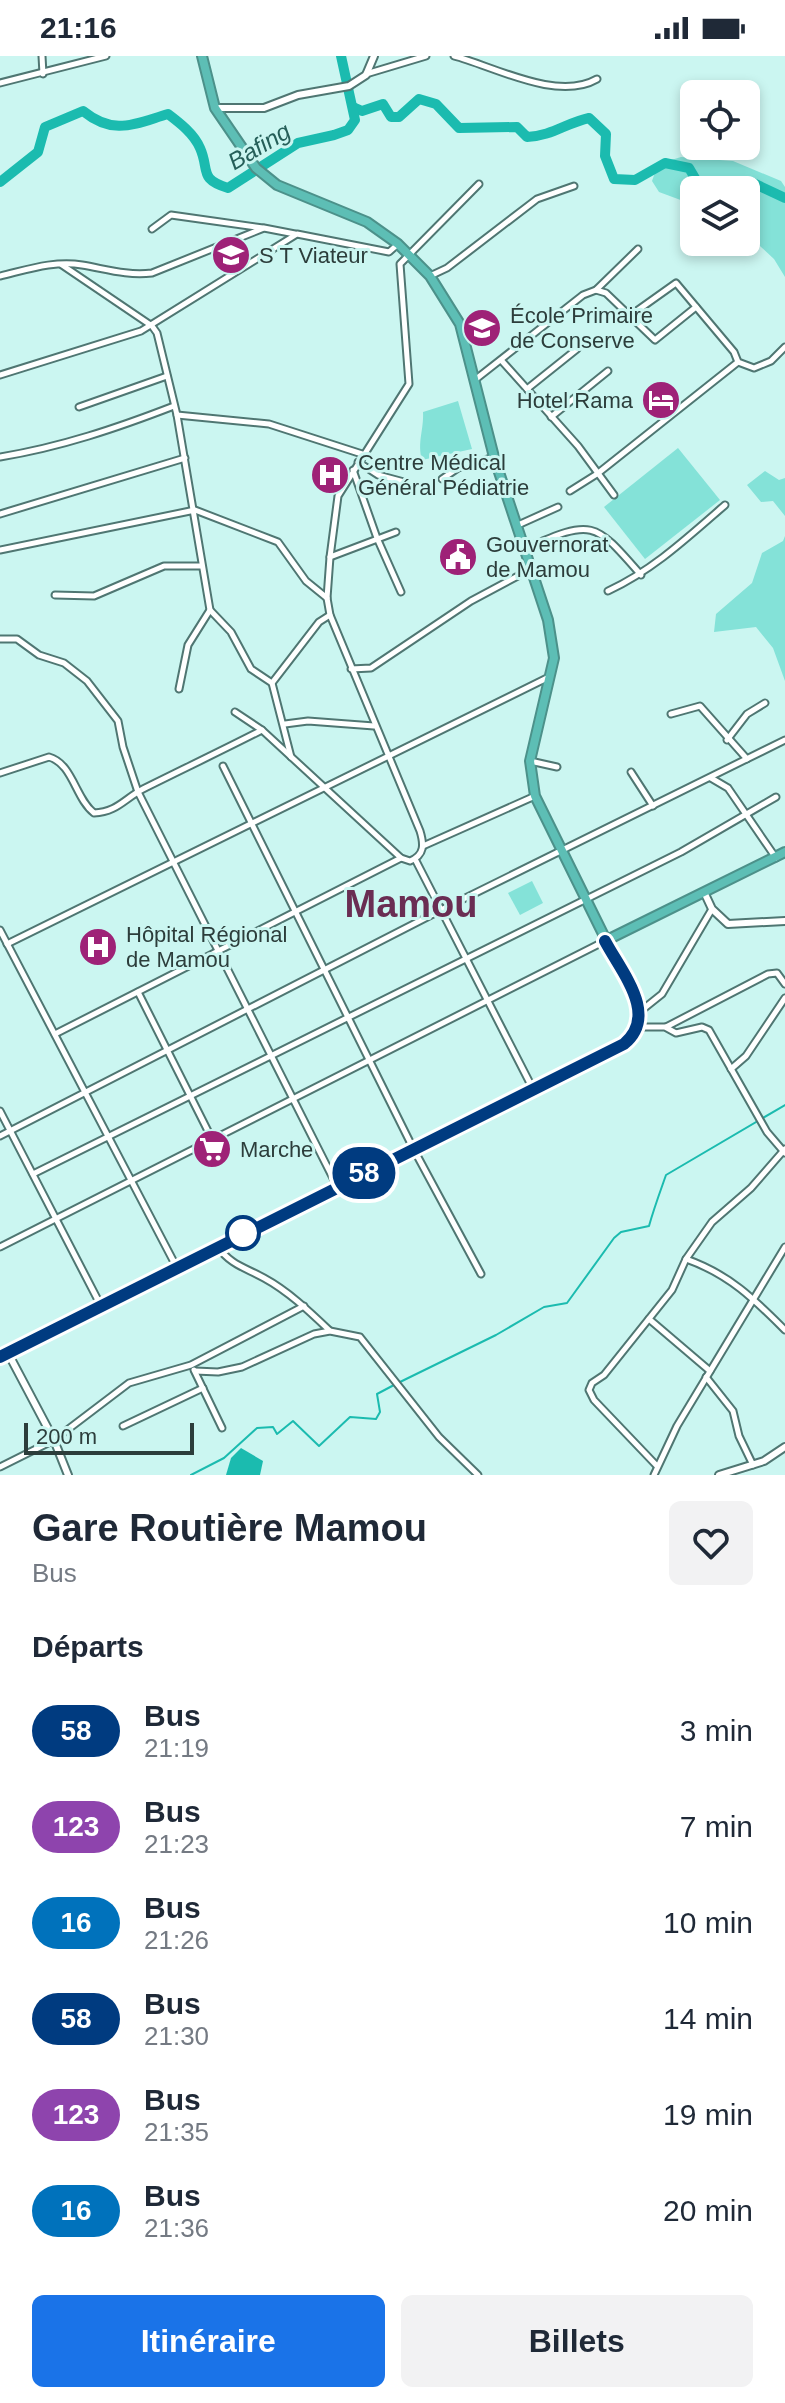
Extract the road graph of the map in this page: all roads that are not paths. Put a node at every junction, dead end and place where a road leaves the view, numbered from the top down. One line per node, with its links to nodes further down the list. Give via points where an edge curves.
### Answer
1 (42, 56): 7 (street)
2 (106, 56): 7 (street)
3 (202, 56): 11 (highway)
4 (374, 56): 8 (street)
5 (426, 56): 8 (street)
6 (454, 56): 9 (street, via 528,82 585,86)
7 (43, 74): 10 (street)
8 (366, 75): 11 (street, via 349,86 298,95 264,108)
9 (597, 79)
10 (0, 83)
11 (215, 108): 17 (highway, via 246,156 277,185 367,222)
12 (479, 184): 19 (street)
13 (574, 186): 22 (street, via 537,199)
14 (264, 228): 15 (street, via 171,215); 16 (street); 20 (street, via 152,273)
15 (152, 229)
16 (297, 234): 17 (street, via 389,252); 26 (street)
17 (398, 244): 19 (highway)
18 (638, 249): 23 (street)
19 (410, 255): 22 (highway); 40 (street, via 400,267 409,384)
20 (62, 265): 21 (street); 26 (street)
21 (0, 276)
22 (430, 276): 34 (highway, via 460,324)
23 (596, 290): 25 (street); 29 (street)
24 (696, 307): 25 (street, via 672,283); 25 (street, via 655,340); 30 (street)
25 (631, 315)
26 (152, 326): 32 (street); 33 (street)
27 (785, 347): 30 (street, via 754,368)
28 (577, 349): 35 (street)
29 (501, 360): 34 (street); 35 (street)
30 (738, 362): 46 (street)
31 (608, 371): 39 (street)
32 (0, 375)
33 (167, 376): 36 (street); 37 (street)
34 (476, 379): 42 (highway)
35 (527, 389): 39 (street)
36 (174, 406): 38 (street); 41 (street, via 104,433)
37 (79, 407)
38 (177, 415): 40 (street, via 269,424); 43 (street)
39 (551, 417): 46 (street)
40 (363, 454): 44 (street)
41 (0, 457)
42 (494, 457): 47 (street); 55 (highway)
43 (185, 458): 53 (street); 54 (street)
44 (358, 462): 45 (street); 48 (street)
45 (353, 469): 57 (street); 60 (street, via 338,496)
46 (597, 474): 49 (street); 50 (street)
47 (442, 479)
48 (404, 482)
49 (570, 491)
50 (614, 495)
51 (725, 505): 63 (street)
52 (558, 507): 55 (street)
53 (195, 510): 59 (street); 61 (street); 67 (street, via 278,542 312,587)
54 (0, 514)
55 (518, 525): 58 (highway)
56 (396, 532): 57 (street)
57 (377, 538): 60 (street); 65 (street)
58 (526, 548): 62 (highway); 63 (street, via 575,528 603,532)
59 (0, 550)
60 (330, 557): 67 (street)
61 (201, 566): 66 (street, via 164,566 94,596); 68 (street)
62 (532, 569): 71 (street, via 471,601 371,668); 72 (highway, via 548,620 554,658)
63 (641, 575): 64 (street)
64 (608, 591)
65 (401, 592)
66 (55, 595)
67 (327, 598): 69 (street)
68 (210, 610): 73 (street, via 231,632 251,669); 74 (street, via 188,645)
69 (330, 615): 71 (street); 73 (street)
70 (0, 639): 93 (street, via 17,639 87,681 118,721)
71 (351, 669): 79 (street)
72 (550, 677): 83 (street); 86 (highway)
73 (272, 683): 78 (street)
74 (179, 689)
75 (765, 703): 81 (street, via 747,714)
76 (235, 712): 80 (street)
77 (671, 714): 81 (street, via 700,706)
78 (285, 724): 79 (street); 84 (street)
79 (374, 726): 83 (street)
80 (262, 730): 84 (street); 93 (street)
81 (727, 740): 85 (street)
82 (785, 740): 85 (street)
83 (388, 756): 92 (street); 99 (street)
84 (292, 759): 92 (street)
85 (747, 759): 91 (street)
86 (530, 761): 88 (street); 94 (highway)
87 (223, 766): 98 (street)
88 (557, 767)
89 (631, 772): 96 (street)
90 (0, 773): 93 (street, via 49,757 58,760 84,806 94,813 117,809)
91 (710, 778): 96 (street); 97 (street, via 728,788)
92 (322, 789): 98 (street); 102 (street)
93 (138, 792): 105 (street)
94 (535, 796): 99 (street); 100 (highway)
95 (776, 797): 97 (street)
96 (653, 806): 100 (street)
97 (748, 815): 103 (street); 107 (street)
98 (252, 825): 105 (street); 110 (street)
99 (423, 846): 104 (street)
100 (563, 851): 107 (highway); 109 (street)
101 (785, 852): 103 (highway)
102 (401, 858): 104 (street); 110 (street)
103 (776, 858): 106 (highway)
104 (415, 859): 109 (street)
105 (173, 863): 114 (street); 115 (street)
106 (705, 894): 108 (street); 113 (highway)
107 (585, 898): 113 (highway); 116 (street)
108 (712, 909): 111 (street, via 728,924); 123 (street, via 662,994)
109 (441, 910): 116 (street); 117 (street)
110 (296, 912): 115 (street); 117 (street)
111 (785, 921)
112 (0, 930): 114 (street)
113 (605, 941): 121 (street); 123 (highway)
114 (7, 944): 127 (street)
115 (218, 952): 119 (street); 122 (street)
116 (466, 957): 121 (street); 124 (street)
117 (325, 971): 122 (street); 124 (street)
118 (785, 984): 126 (street, via 772,973)
119 (138, 992): 127 (street); 128 (street)
120 (785, 998): 131 (street, via 746,1056)
121 (488, 1001): 130 (street); 132 (street)
122 (246, 1011): 128 (street); 129 (street)
123 (641, 1011): 125 (highway)
124 (348, 1015): 129 (street); 130 (street)
125 (638, 1027): 126 (street); 132 (highway, via 624,1044)
126 (665, 1027): 131 (street, via 676,1033 709,1030)
127 (55, 1034): 133 (street)
128 (168, 1051): 133 (street); 134 (street)
129 (269, 1056): 134 (street); 135 (street)
130 (371, 1060): 135 (street); 141 (street)
131 (731, 1069): 142 (street)
132 (533, 1089): 141 (highway)
133 (88, 1093): 137 (street); 139 (street)
134 (190, 1096): 139 (street); 140 (street)
135 (293, 1100): 140 (street); 145 (street)
136 (0, 1111): 137 (street)
137 (10, 1132): 138 (street); 143 (street)
138 (0, 1136)
139 (110, 1136): 143 (street); 144 (street)
140 (213, 1141): 144 (street)
141 (413, 1148): 145 (highway); 152 (street)
142 (784, 1151): 150 (street, via 712,1222)
143 (33, 1174): 146 (street)
144 (134, 1180): 146 (street); 151 (street)
145 (337, 1186): 147 (highway)
146 (56, 1219): 148 (street); 154 (street)
147 (217, 1246): 151 (highway); 155 (street, via 232,1265 264,1278)
148 (0, 1247)
149 (785, 1247): 153 (street)
150 (686, 1259): 153 (street, via 731,1279); 156 (street, via 672,1290)
151 (176, 1266): 154 (highway)
152 (481, 1274)
153 (756, 1299): 157 (street); 161 (street)
154 (100, 1304): 159 (highway)
155 (304, 1306): 158 (street); 160 (street)
156 (649, 1319): 161 (street); 168 (street, via 589,1390)
157 (785, 1330)
158 (330, 1331): 160 (street, via 242,1367 218,1372); 171 (street, via 360,1337 439,1437)
159 (4, 1355): 165 (street)
160 (193, 1368): 162 (street); 165 (street, via 129,1383)
161 (708, 1374): 167 (street, via 733,1411); 168 (street)
162 (203, 1388): 163 (street); 164 (street)
163 (123, 1426)
164 (222, 1428)
165 (54, 1440): 169 (street); 170 (street)
166 (785, 1447): 167 (street)
167 (753, 1465): 173 (street)
168 (657, 1466): 172 (street)
169 (0, 1467)
170 (68, 1475)
171 (478, 1475)
172 (654, 1475)
173 (719, 1475)

